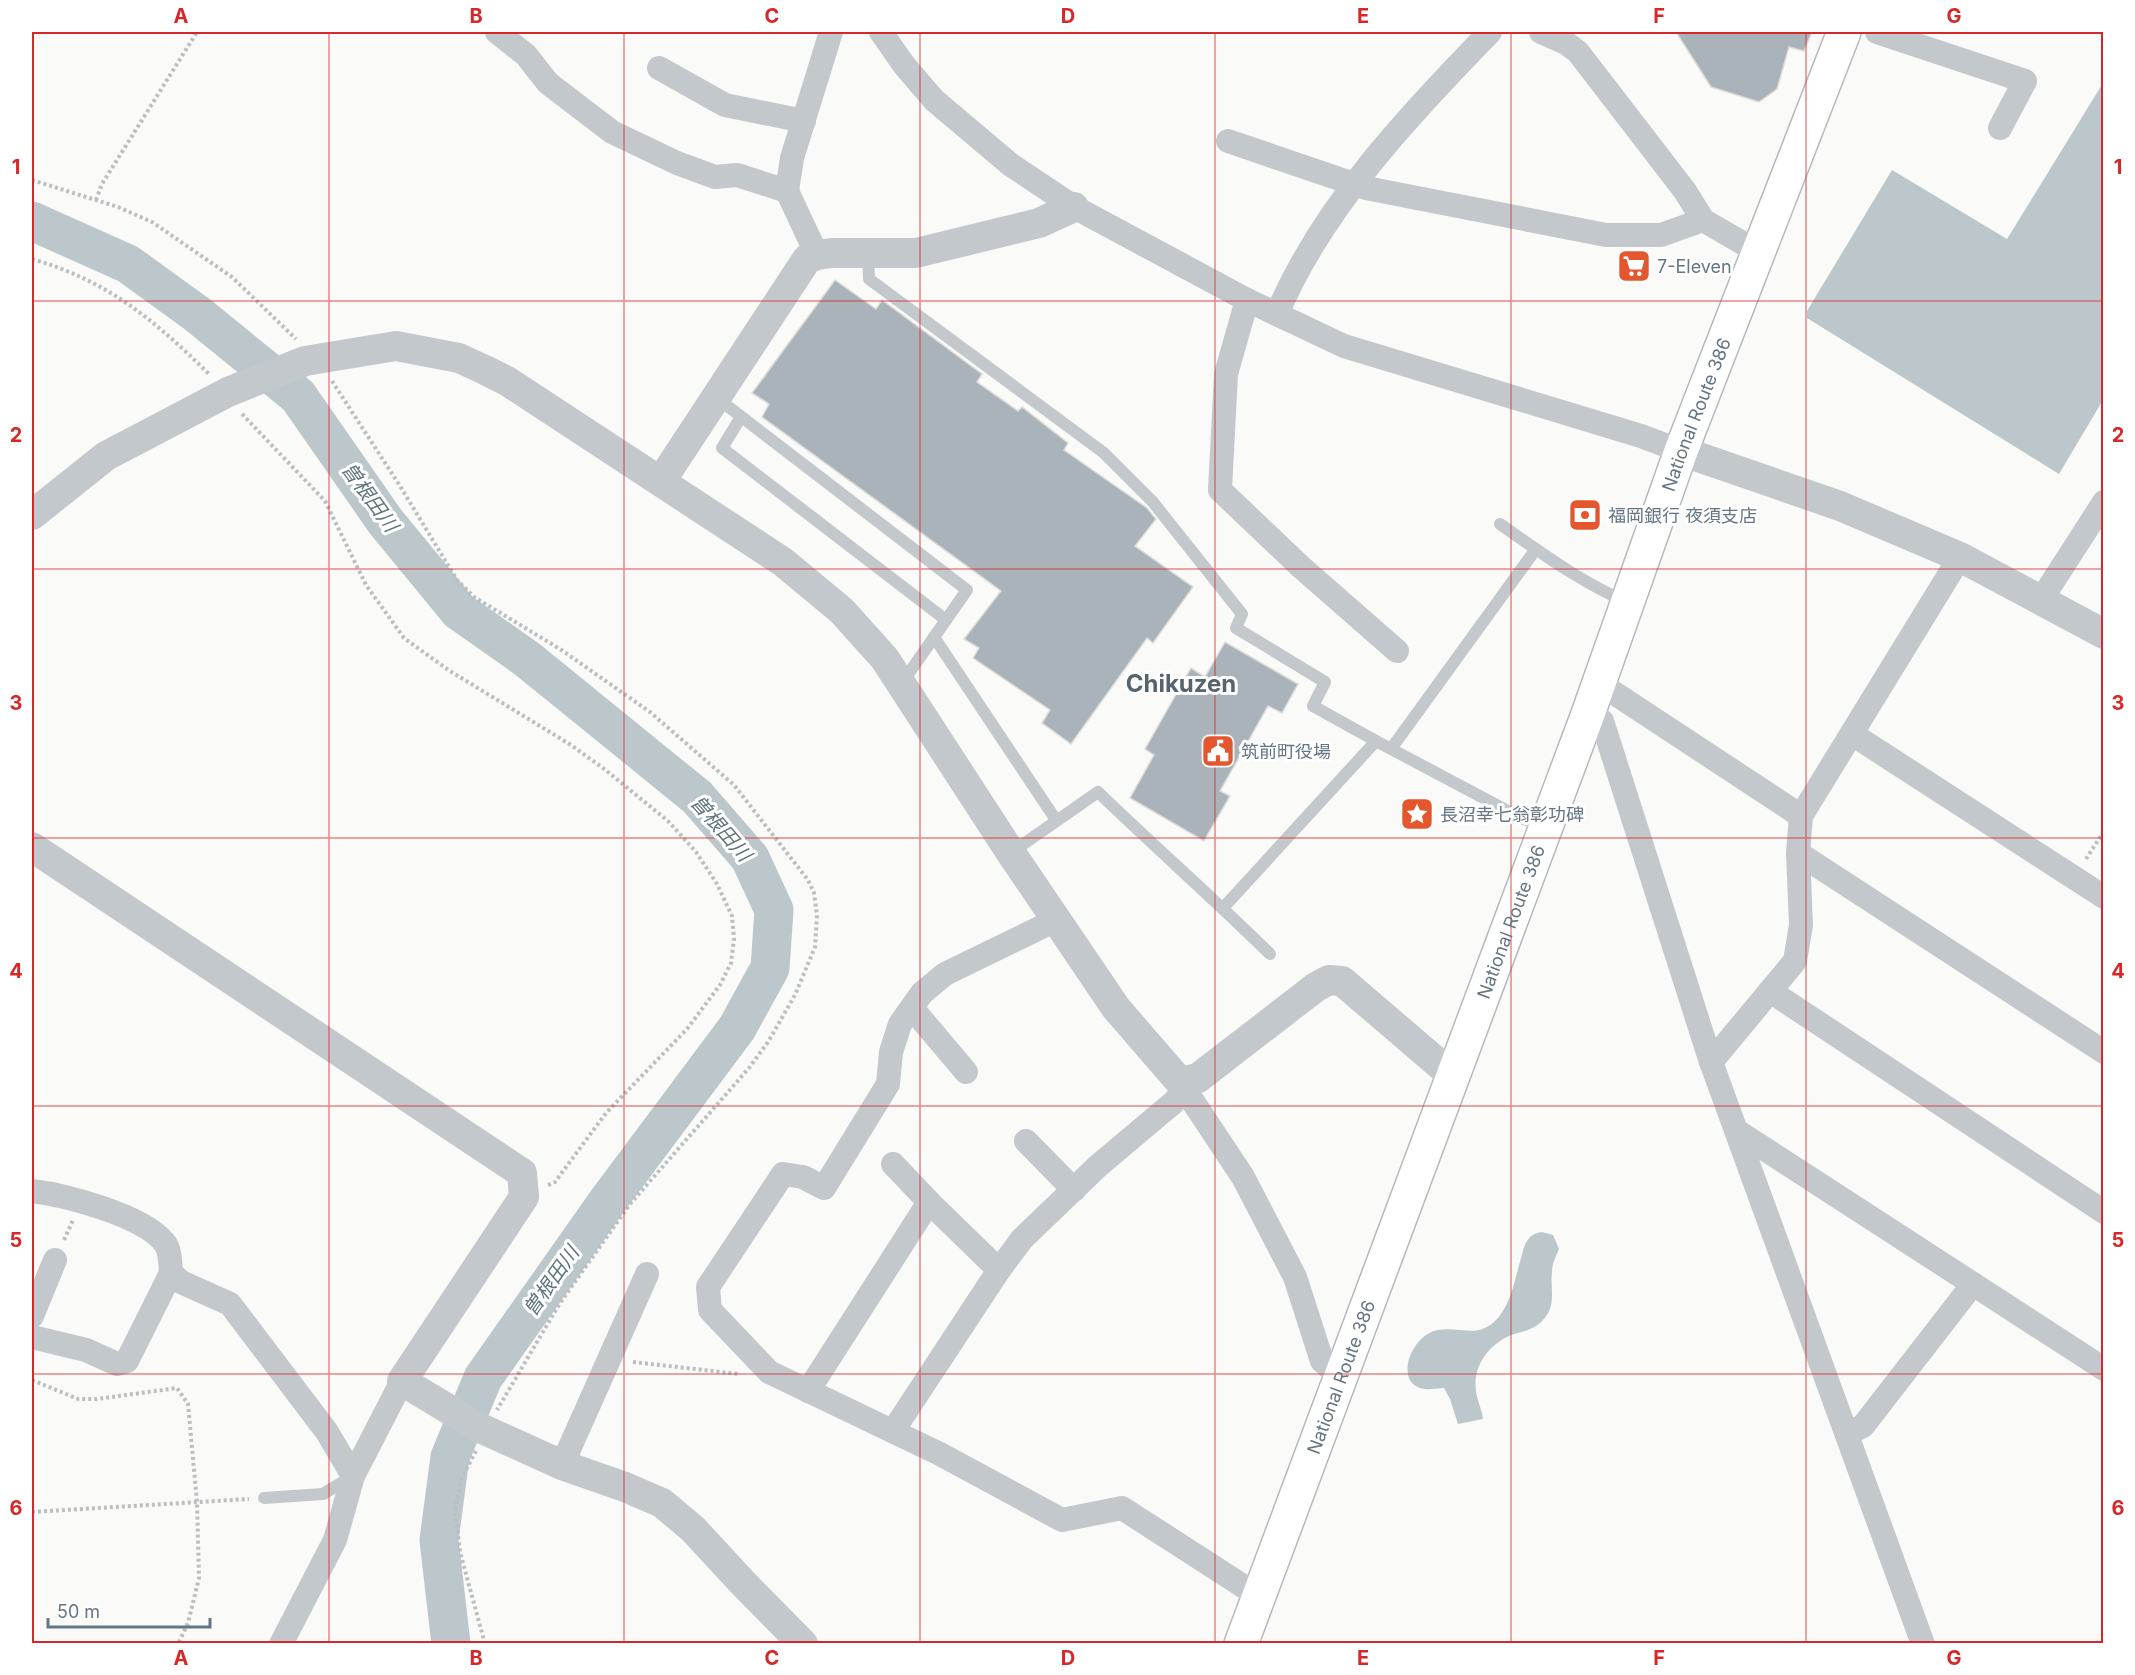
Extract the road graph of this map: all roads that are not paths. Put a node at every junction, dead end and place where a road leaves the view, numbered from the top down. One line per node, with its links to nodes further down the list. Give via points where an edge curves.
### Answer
1 (497, 32): 14 (street, via 526,56 548,83 612,132 715,177 737,175)
2 (831, 32): 10 (street)
3 (881, 32): 15 (street, via 934,100 1011,165)
4 (1490, 32): 13 (street, via 1427,96)
5 (1541, 32): 8 (street, via 1566,43)
6 (1844, 32): 17 (highway, National Route 386)
7 (1877, 32): 11 (street, via 2025,81)
8 (1578, 40): 16 (street, via 1578,52)
9 (659, 68): 10 (street, via 725,105)
10 (804, 120): 14 (street)
11 (2000, 128)
12 (1228, 141): 13 (street)
13 (1355, 185): 16 (street, via 1606,235 1661,235); 21 (street, via 1308,250)
14 (787, 191): 19 (street)
15 (1074, 207): 18 (street, via 1039,223 916,253); 20 (street)
16 (1703, 220): 17 (street)
17 (1758, 252): 24 (highway, National Route 386)
18 (868, 253): 19 (street); 41 (lane, via 869,279 1104,453 1152,501 1242,614 1236,628 1325,682 1313,706)
19 (817, 255): 22 (street, via 807,259)
20 (1247, 300): 21 (street); 36 (street, via 1226,374 1220,490)
21 (1277, 314): 24 (street, via 1344,346)
22 (716, 398): 23 (lane); 25 (street)
23 (741, 417): 33 (lane, via 722,448); 33 (lane, via 967,590)
24 (1681, 451): 30 (street, via 1840,506); 32 (highway, National Route 386)
25 (661, 481): 27 (street, via 507,381 459,358 396,346 310,360 225,394 106,456); 38 (street, via 783,562 842,611 885,659)
26 (2103, 502): 31 (street)
27 (32, 515)
28 (1500, 524): 29 (lane)
29 (1536, 549): 32 (lane); 42 (lane)
30 (1959, 557): 31 (street); 40 (street)
31 (2041, 600): 34 (street)
32 (1628, 603): 37 (highway, National Route 386)
33 (946, 620): 35 (lane)
34 (2103, 634)
35 (934, 637): 38 (lane); 44 (lane)
36 (1397, 651)
37 (1599, 683): 39 (highway, National Route 386); 43 (street)
38 (901, 684): 48 (street)
39 (1588, 714): 45 (highway, National Route 386); 56 (street, via 1602,721)
40 (1852, 734): 43 (street); 49 (street)
41 (1376, 741): 42 (lane); 50 (lane)
42 (1392, 749): 45 (lane, via 1523,819)
43 (1801, 816): 47 (street)
44 (1056, 820): 48 (lane); 50 (lane, via 1098,792)
45 (1546, 825): 58 (highway, National Route 386)
46 (32, 847): 76 (street, via 522,1173 524,1197)
47 (1798, 852): 53 (street, via 1801,925 1795,961); 55 (street)
48 (1011, 853): 51 (street)
49 (2103, 897)
50 (1223, 908): 52 (lane)
51 (1056, 920): 54 (street, via 945,974 922,993); 59 (street, via 1116,1008)
52 (1270, 954)
53 (1770, 991): 56 (street); 66 (street)
54 (912, 1008): 57 (street); 77 (street, via 900,1024 891,1052 888,1084 824,1188 803,1177 783,1174 708,1287 710,1310 769,1372)
55 (2103, 1052)
56 (1711, 1062): 60 (street)
57 (966, 1072)
58 (1453, 1076): 59 (street, via 1342,981 1329,980); 75 (highway, National Route 386)
59 (1182, 1087): 63 (street, via 1174,1102); 75 (street, via 1243,1178 1294,1277 1322,1361)
60 (1737, 1131): 71 (street); 79 (street)
61 (1026, 1141): 63 (street)
62 (893, 1164): 65 (street)
63 (1074, 1190): 68 (street, via 1022,1239)
64 (32, 1191): 69 (street, via 82,1202 153,1231 166,1244)
65 (929, 1202): 68 (street); 77 (street)
66 (2103, 1212)
67 (55, 1260): 72 (street)
68 (999, 1270): 78 (street)
69 (171, 1273): 73 (street, via 127,1361 117,1364 86,1350); 81 (street, via 180,1282 230,1304 327,1431)
70 (647, 1274): 80 (street)
71 (1973, 1284): 74 (street); 79 (street, via 1863,1426)
72 (32, 1316)
73 (32, 1337)
74 (2103, 1369)
75 (1340, 1377): 83 (highway, National Route 386)
76 (413, 1388): 80 (street, via 482,1429); 81 (street)
77 (808, 1391): 78 (street)
78 (893, 1431): 83 (street, via 1062,1520 1122,1508)
79 (1847, 1434): 87 (street)
80 (562, 1466): 85 (street, via 662,1503 693,1529)
81 (353, 1476): 82 (lane, via 323,1494); 84 (street, via 335,1540)
82 (264, 1498)
83 (1260, 1596): 86 (highway, National Route 386)
84 (281, 1644)
85 (803, 1644)
86 (1241, 1644)
87 (1923, 1644)

